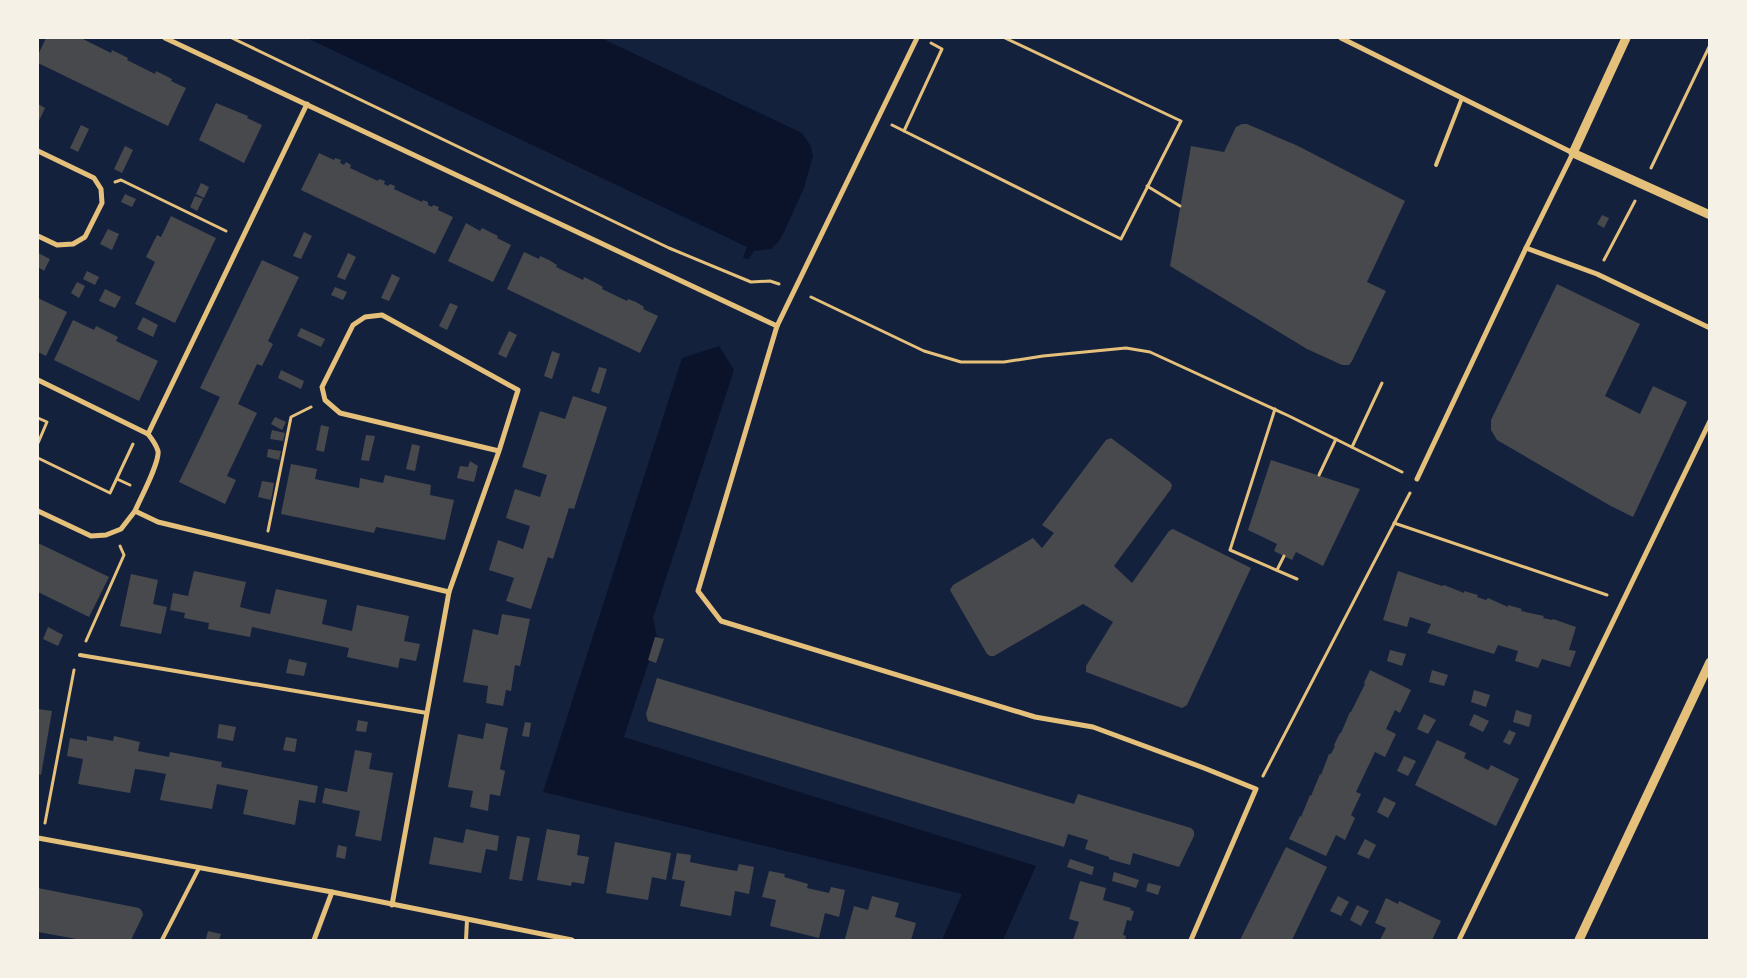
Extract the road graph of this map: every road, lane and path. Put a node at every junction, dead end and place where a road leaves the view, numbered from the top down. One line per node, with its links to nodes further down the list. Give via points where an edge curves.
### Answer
1 (164, 38): 10 (street)
2 (232, 38): 25 (path, via 669,248 751,282 770,281)
3 (917, 38): 11 (street)
4 (1005, 38): 17 (path, via 1181,121)
5 (1341, 38): 9 (street)
6 (1626, 38): 14 (street)
7 (927, 41): 12 (path, via 942,48)
8 (1710, 44): 16 (path)
9 (1462, 98): 14 (street); 15 (lane)
10 (307, 104): 22 (street); 26 (street)
11 (878, 118): 12 (path); 25 (street)
12 (904, 131): 17 (path, via 1121,239)
13 (38, 151): 18 (street, via 94,178)
14 (1573, 153): 16 (street); 23 (street)
15 (1436, 165)
16 (1643, 185): 20 (street); 24 (path)
17 (1148, 186): 19 (path)
18 (101, 189): 21 (street, via 102,203 85,237 73,244 57,246); 22 (path, via 121,180)
19 (1180, 206)
20 (1710, 215)
21 (38, 236)
22 (242, 238): 35 (street)
23 (1526, 248): 24 (street); 42 (street)
24 (1597, 274): 27 (street)
25 (795, 289): 26 (street); 31 (path, via 924,351 961,362 1004,362 1126,348 1150,352)
26 (777, 326): 56 (street, via 698,591 721,621 1035,717 1093,728)
27 (1710, 328)
28 (38, 380): 34 (street)
29 (1382, 383): 38 (path)
30 (325, 400): 39 (street, via 340,413); 39 (street, via 322,388 352,325 366,317 382,315 518,390); 47 (path, via 291,417)
31 (1275, 409): 36 (path); 49 (path, via 1230,550)
32 (38, 418): 37 (path, via 47,422)
33 (1710, 421): 52 (street)
34 (140, 429): 35 (street); 40 (path, via 110,493)
35 (148, 434): 44 (street, via 158,453)
36 (1336, 440): 38 (path); 41 (path)
37 (38, 443)
38 (1352, 447): 42 (path)
39 (499, 451): 51 (street)
40 (38, 458)
41 (1319, 476)
42 (1417, 480): 45 (path)
43 (38, 511): 46 (street, via 91,536)
44 (135, 511): 46 (street); 47 (street, via 158,522)
45 (1394, 523): 52 (path); 56 (path)
46 (113, 532): 53 (path, via 124,556)
47 (264, 548): 51 (street)
48 (1284, 556): 49 (path)
49 (1277, 570): 50 (path)
50 (1296, 579)
51 (449, 592): 55 (street)
52 (1622, 600): 67 (street)
53 (80, 655): 55 (lane); 57 (path, via 75,666)
54 (1710, 662): 68 (street)
55 (427, 713): 60 (street)
56 (1256, 790): 66 (street)
57 (40, 838): 58 (street)
58 (199, 868): 59 (street); 62 (lane)
59 (332, 892): 60 (street); 63 (street)
60 (392, 905): 61 (street)
61 (467, 920): 64 (lane); 65 (street)
62 (162, 940)
63 (314, 940)
64 (466, 940)
65 (572, 940)
66 (1191, 940)
67 (1459, 940)
68 (1579, 940)

